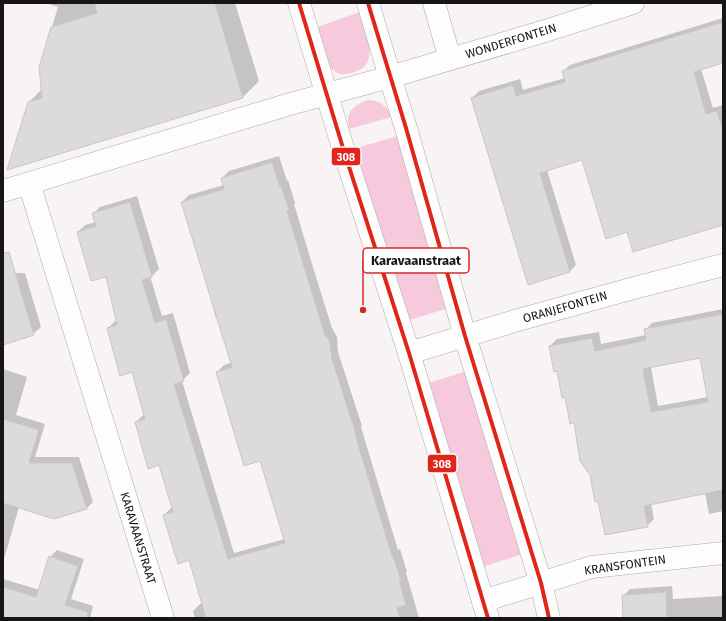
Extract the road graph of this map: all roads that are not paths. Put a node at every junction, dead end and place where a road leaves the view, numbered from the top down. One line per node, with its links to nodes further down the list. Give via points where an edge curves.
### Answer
1 (299, 3): 7 (street)
2 (368, 3): 6 (street)
3 (434, 3): 5 (street)
4 (633, 3): 5 (street, WONDERFONTEIN)
5 (450, 59): 6 (street, WONDERFONTEIN)
6 (390, 78): 7 (street, WONDERFONTEIN); 11 (street)
7 (327, 94): 8 (street); 12 (street)
8 (29, 183): 9 (street); 16 (street, KARAVAANSTRAAT)
9 (3, 192)
10 (723, 266): 11 (street, ORANJEFONTEIN, via 634,288)
11 (466, 336): 12 (street, ORANJEFONTEIN); 14 (street)
12 (409, 353): 15 (street)
13 (723, 553): 14 (street, KRANSFONTEIN, via 592,567)
14 (541, 583): 15 (street, KRANSFONTEIN); 17 (street)
15 (486, 610)
16 (163, 618)
17 (548, 618)

